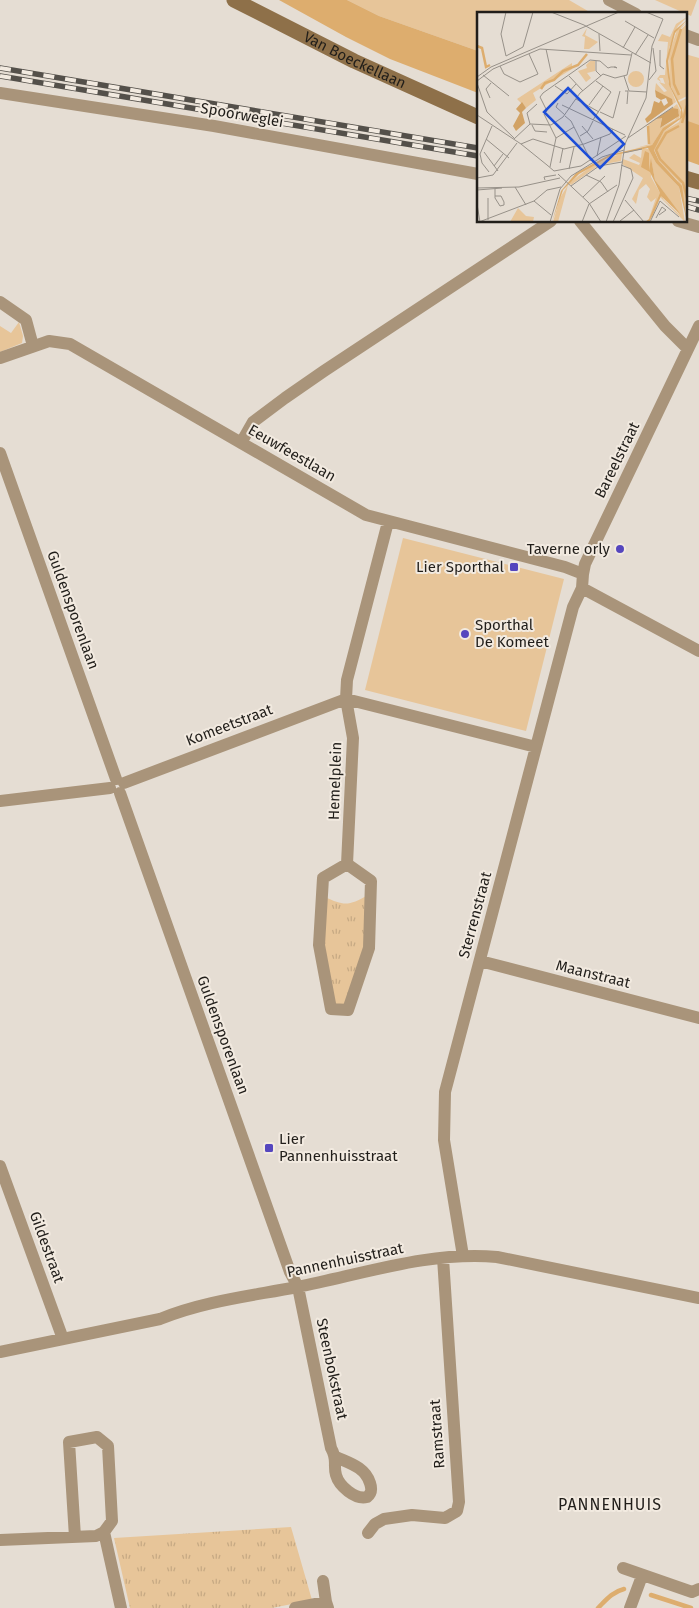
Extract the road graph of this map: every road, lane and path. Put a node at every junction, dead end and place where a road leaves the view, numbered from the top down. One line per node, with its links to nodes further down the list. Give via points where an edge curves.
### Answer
1 (234, 0): 7 (street, Van Boeckellaan, via 354,61)
2 (609, 0): 3 (street)
3 (632, 12)
4 (686, 35): 5 (street)
5 (699, 40)
6 (0, 93): 8 (street, Spoorweglei, via 214,126)
7 (477, 117)
8 (477, 174)
9 (686, 178): 10 (street)
10 (699, 182)
11 (549, 222): 20 (street, via 285,398 253,422)
12 (581, 222): 18 (street, via 665,326)
13 (682, 222): 14 (street)
14 (699, 227)
15 (0, 302): 17 (street, via 26,320)
16 (699, 326): 18 (street, Bareelstraat)
17 (33, 346): 19 (street, Eeuwfeestlaan); 20 (street, Eeuwfeestlaan, via 49,341 70,344)
18 (688, 349): 23 (street, Bareelstraat)
19 (0, 358)
20 (241, 442): 22 (street, Eeuwfeestlaan, via 366,515)
21 (0, 452): 28 (street, Guldensporenlaan)
22 (388, 522): 23 (street, Eeuwfeestlaan); 26 (street)
23 (583, 574): 24 (street, Bareelstraat)
24 (582, 588): 25 (street); 27 (street, Sterrenstraat, via 573,607)
25 (699, 652)
26 (346, 699): 27 (street); 28 (street, Komeetstraat); 30 (street, Hemelplein, via 353,738)
27 (536, 747): 31 (street, Sterrenstraat)
28 (118, 786): 29 (street, Komeetstraat); 36 (street, Guldensporenlaan)
29 (0, 801)
30 (347, 864): 30 (street, via 323,878 319,945 331,1009 348,1010 368,948 371,881)
31 (480, 961): 32 (street, Maanstraat); 34 (street, Sterrenstraat, via 445,1092 444,1140)
32 (699, 1018)
33 (0, 1166): 38 (street, Gildestraat)
34 (463, 1256): 35 (street, Pannenhuisstraat); 37 (street, Pannenhuisstraat, via 497,1257)
35 (442, 1258): 36 (street, Pannenhuisstraat); 42 (street, Ramstraat, via 459,1502 457,1511 445,1518 412,1515 384,1519)
36 (298, 1287): 38 (street, Pannenhuisstraat, via 205,1304 160,1319); 40 (street, Steenbokstraat, via 331,1448)
37 (699, 1298)
38 (63, 1339): 39 (street, Pannenhuisstraat)
39 (0, 1352)
40 (336, 1457)
41 (104, 1532): 43 (street); 43 (street, via 112,1521 108,1446 97,1437 69,1442); 50 (street)
42 (368, 1533)
43 (75, 1538): 44 (street)
44 (0, 1540)
45 (623, 1568): 46 (street)
46 (642, 1576): 48 (street, via 692,1592); 52 (street)
47 (322, 1581): 49 (street)
48 (699, 1589)
49 (327, 1605): 51 (street)
50 (121, 1608)
51 (295, 1608)
52 (630, 1608)

